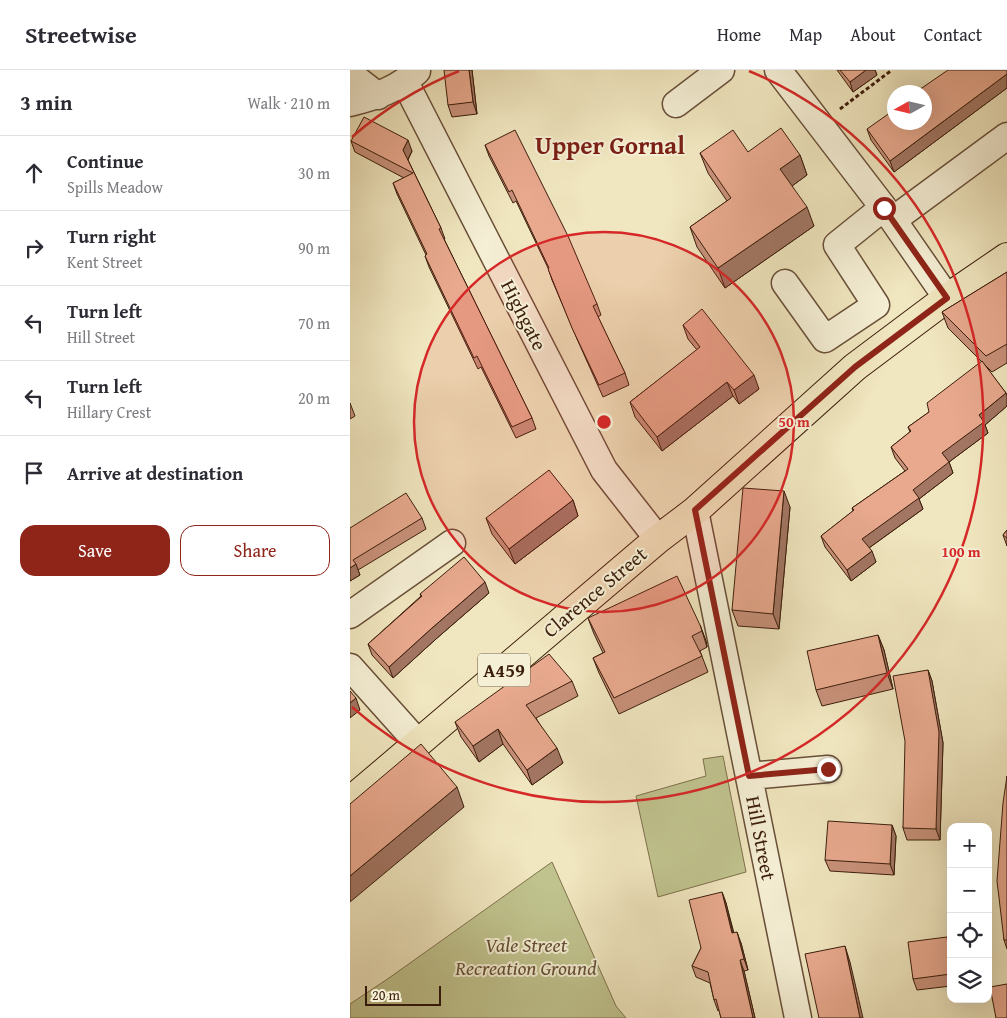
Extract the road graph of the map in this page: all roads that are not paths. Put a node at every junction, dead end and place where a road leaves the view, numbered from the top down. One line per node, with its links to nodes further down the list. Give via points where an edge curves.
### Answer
1 (721, 70): 7 (street)
2 (778, 70): 9 (street)
3 (350, 74): 5 (street)
4 (412, 76): 5 (street); 14 (street, Highgate, via 604,470)
5 (378, 96): 6 (street)
6 (350, 103)
7 (676, 104)
8 (1007, 136): 9 (street)
9 (888, 214): 11 (street, via 837,245 876,305 825,339); 12 (street)
10 (1007, 257): 12 (main road, A459)
11 (785, 282)
12 (947, 298): 13 (main road, A459, via 855,367)
13 (695, 510): 14 (main road, A459); 20 (street, Hill Street)
14 (658, 539): 18 (main road, Clarence Street / A459)
15 (452, 543): 16 (street)
16 (350, 616)
17 (350, 668): 18 (street)
18 (418, 743): 21 (main road, Clarence Street / A459)
19 (828, 769): 20 (street)
20 (749, 776): 22 (street, Hill Street)
21 (350, 801)
22 (798, 1018)

